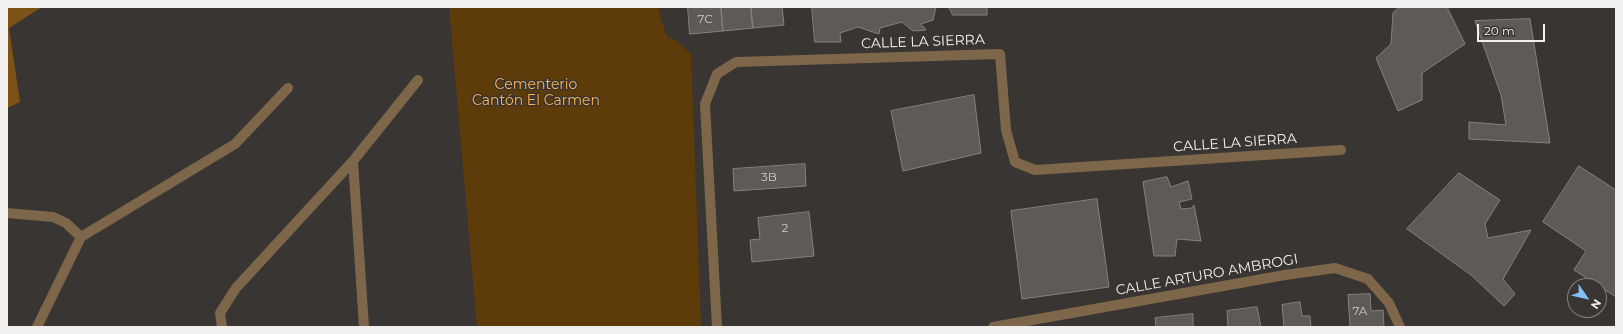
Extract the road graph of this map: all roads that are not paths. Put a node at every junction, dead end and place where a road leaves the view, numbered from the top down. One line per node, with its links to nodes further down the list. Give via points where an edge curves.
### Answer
1 (418, 80): 4 (street)
2 (288, 88): 6 (street, via 236,144)
3 (1341, 150): 10 (street, CALLE LA SIERRA, via 1035,170 1015,162 1006,130 1000,54 736,62 718,74 705,104)
4 (353, 161): 8 (street, via 236,288 220,313); 9 (street)
5 (7, 214): 6 (street, via 53,217 66,223)
6 (81, 237): 7 (street)
7 (37, 327)
8 (222, 327)
9 (364, 327)
10 (717, 327)
11 (993, 327): 12 (street, CALLE ARTURO AMBROGI, via 1335,268 1368,279 1389,303)
12 (1400, 327)

